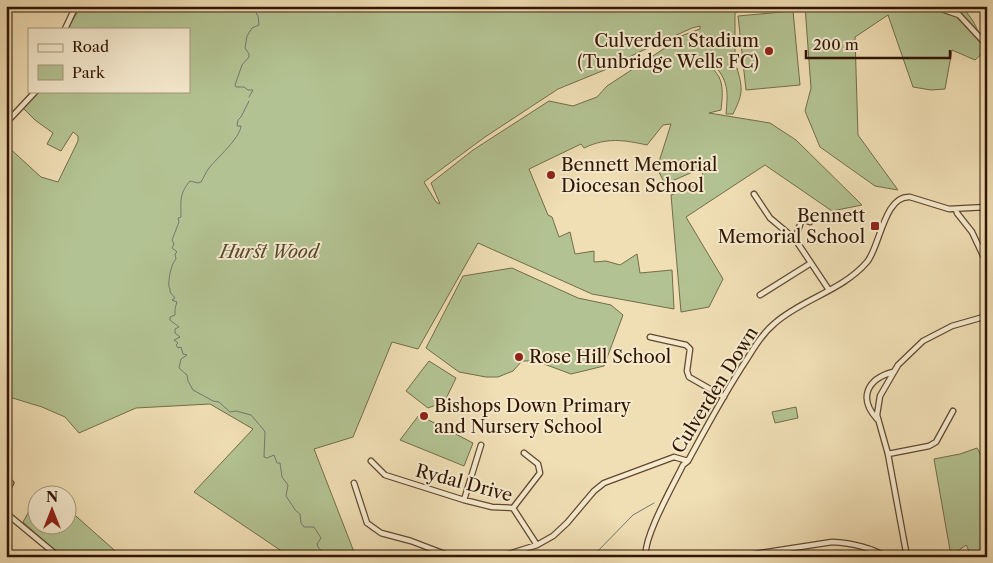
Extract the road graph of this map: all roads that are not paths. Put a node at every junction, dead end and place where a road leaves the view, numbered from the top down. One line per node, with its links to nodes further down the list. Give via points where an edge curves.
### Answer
1 (78, 6): 3 (street)
2 (933, 6): 4 (street, via 959,15 984,42)
3 (66, 28)
4 (987, 52)
5 (35, 92): 6 (street)
6 (6, 123)
7 (754, 194): 11 (street, via 770,218)
8 (987, 207): 9 (street, Culverden Down)
9 (956, 209): 13 (street, via 972,232); 14 (street, Culverden Down, via 910,197 899,199 882,224 868,261 850,278)
10 (810, 222): 11 (street, via 802,219)
11 (795, 239): 12 (street)
12 (810, 263): 14 (street); 15 (street)
13 (987, 264)
14 (829, 290): 19 (street, Culverden Down, via 783,316 768,329)
15 (760, 295)
16 (987, 316): 18 (street, via 937,332 912,350)
17 (650, 337): 19 (street, via 686,345 690,349 689,377)
18 (893, 372): 21 (street, via 880,396); 21 (street, via 885,374 867,391 867,405)
19 (724, 397): 26 (street, Culverden Down)
20 (953, 411): 24 (street, via 936,442)
21 (878, 420): 24 (street)
22 (481, 445): 30 (street)
23 (524, 454): 31 (street, via 538,464 540,473)
24 (888, 454): 40 (street)
25 (371, 461): 30 (street, Rydal Drive, via 385,475)
26 (688, 461): 33 (street, via 674,457 604,483 553,536); 37 (street, Culverden Down, via 683,465 651,531)
27 (354, 482): 35 (street, via 367,523 381,533)
28 (11, 483): 29 (street)
29 (6, 492)
30 (464, 500): 31 (street, Rydal Drive)
31 (513, 508): 33 (street, Rydal Drive)
32 (6, 513): 34 (street)
33 (537, 545): 36 (street)
34 (59, 557)
35 (453, 557)
36 (498, 557)
37 (646, 557)
38 (735, 557): 39 (street, via 832,542 864,547)
39 (887, 557)
40 (907, 557)

